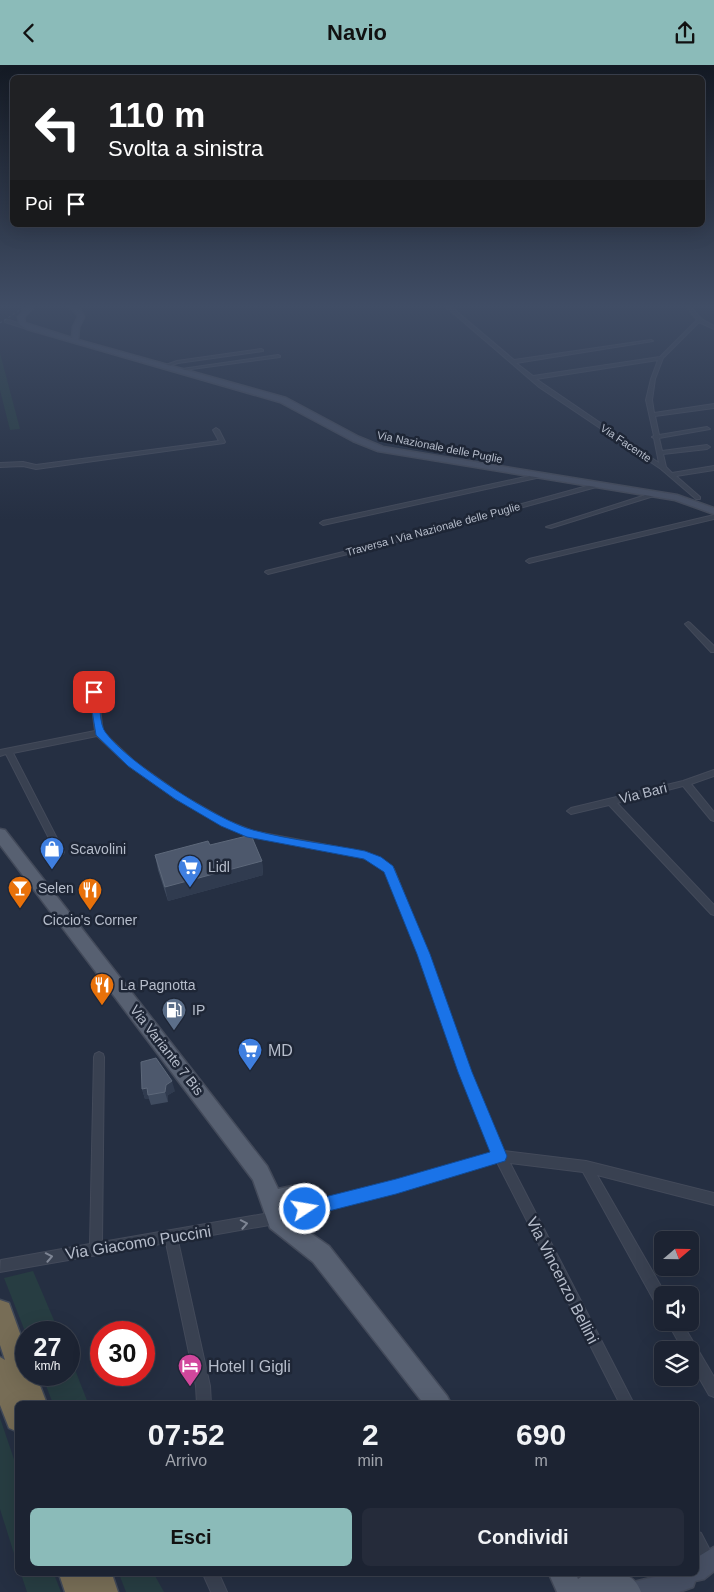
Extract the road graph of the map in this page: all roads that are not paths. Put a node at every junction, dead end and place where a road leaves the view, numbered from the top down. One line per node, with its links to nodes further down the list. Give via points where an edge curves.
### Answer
1 (202, 377): 16 (main road, Via Nazionale delle Puglie, via 288,402 381,449)
2 (537, 377): 4 (street)
3 (654, 377): 6 (street, via 649,400)
4 (532, 378): 14 (street, Via Facente)
5 (714, 406): 6 (street)
6 (651, 415): 9 (street)
7 (707, 429): 9 (street)
8 (216, 430): 12 (street, via 222,442 36,467)
9 (655, 437): 11 (street)
10 (707, 447): 11 (street)
11 (659, 453): 14 (street)
12 (0, 465)
13 (714, 468): 15 (street)
14 (663, 469): 15 (street, Via Facente)
15 (671, 475): 20 (street, Via Facente)
16 (539, 476): 17 (main road, Via Nazionale delle Puglie); 23 (street)
17 (598, 485): 18 (main road, Via Nazionale delle Puglie); 26 (street, Traversa I Via Nazionale delle Puglie)
18 (655, 494): 19 (main road, Via Nazionale delle Puglie); 24 (street)
19 (681, 499): 20 (main road, Via Nazionale delle Puglie); 20 (street)
20 (699, 501): 21 (main road, Via Nazionale delle Puglie)
21 (714, 511)
22 (714, 517): 25 (street)
23 (323, 523)
24 (549, 527)
25 (529, 561)
26 (268, 572)
27 (688, 624): 28 (street)
28 (714, 650)
29 (98, 691): 30 (street, via 94,692)
30 (99, 733): 31 (street); 41 (street, Via Vincenzo Bellini, via 132,764 179,797 225,823 251,834 365,855 389,869)
31 (4, 752): 38 (street)
32 (714, 773): 33 (street, Via Bari)
33 (685, 783): 34 (street, Via Bari); 36 (street)
34 (611, 801): 35 (street, Via Bari); 39 (street)
35 (571, 811)
36 (714, 818)
37 (0, 834): 43 (main road, Via Variante 7 Bis)
38 (60, 852)
39 (713, 910)
40 (99, 1057): 48 (street)
41 (500, 1156): 42 (street); 45 (street, via 396,1187); 59 (street, Via Vincenzo Bellini)
42 (586, 1167): 44 (street); 51 (street)
43 (260, 1173): 45 (main road, Via Variante 7 Bis); 46 (main road, Via Variante 7 Bis)
44 (714, 1199)
45 (301, 1206): 46 (main road, via 301,1221 294,1225); 49 (main road)
46 (277, 1217): 47 (street, Via Giacomo Puccini, one-way to 46); 49 (main road)
47 (172, 1238): 48 (street, Via Giacomo Puccini); 57 (street)
48 (96, 1248): 50 (street, Via Giacomo Puccini, one-way to 48)
49 (321, 1254): 58 (main road)
50 (1, 1266)
51 (654, 1287)
52 (0, 1312): 56 (highway)
53 (680, 1331): 55 (street)
54 (0, 1370): 60 (highway)
55 (714, 1391)
56 (33, 1401)
57 (204, 1401)
58 (437, 1401)
59 (625, 1401)
60 (15, 1411)
61 (74, 1576): 66 (highway)
62 (99, 1576): 67 (highway)
63 (212, 1576): 68 (street)
64 (563, 1576): 69 (main road)
65 (687, 1576): 70 (main road, via 647,1591)
66 (80, 1592)
67 (104, 1592)
68 (219, 1592)
69 (570, 1592)
70 (633, 1592)

